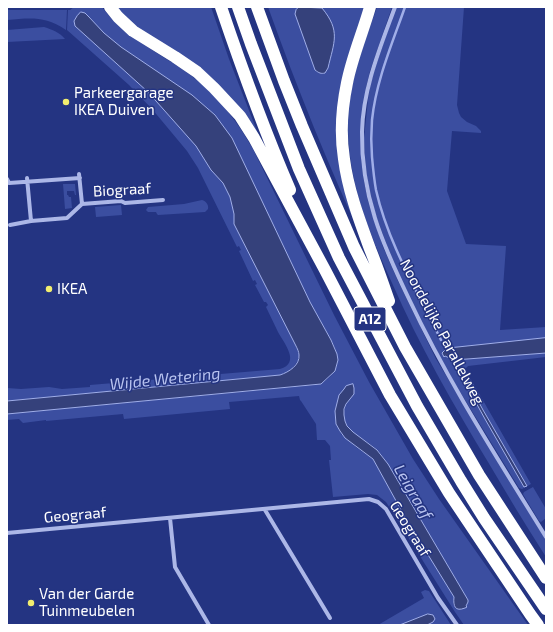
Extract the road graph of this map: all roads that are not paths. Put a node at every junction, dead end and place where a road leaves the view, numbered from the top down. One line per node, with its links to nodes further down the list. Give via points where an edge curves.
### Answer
1 (110, 7): 13 (highway, A12, via 133,31 197,72 240,116)
2 (221, 7): 13 (highway, A12, via 281,170)
3 (238, 7): 20 (highway, A12, via 299,169 339,258 421,413 481,512)
4 (257, 7): 14 (highway, A12, via 284,81 351,240)
5 (370, 7): 14 (highway, A12, via 347,82 343,106 343,157 359,220)
6 (395, 7): 18 (street, Noordelijke Parallelweg, via 369,81 363,118 362,155 374,219 419,321 449,376)
7 (7, 179): 8 (street, Biograaf, via 9,183)
8 (27, 180): 10 (street, Biograaf, via 80,176); 11 (street)
9 (163, 200): 10 (street, Biograaf)
10 (82, 204): 11 (street, Biograaf, via 66,218)
11 (31, 221): 12 (street, Biograaf)
12 (10, 225)
13 (325, 270): 24 (highway, A12, via 390,395 449,493)
14 (405, 347): 19 (highway, A12, via 478,475)
15 (265, 510): 16 (street, Geograaf); 21 (street); 23 (street, Geograaf, via 369,499 378,502 386,509 438,598)
16 (170, 518): 17 (street, Geograaf); 22 (street, via 174,567)
17 (7, 533)
18 (546, 537)
19 (546, 578)
20 (546, 609)
21 (330, 618)
22 (209, 625)
23 (457, 625)
24 (538, 625)

